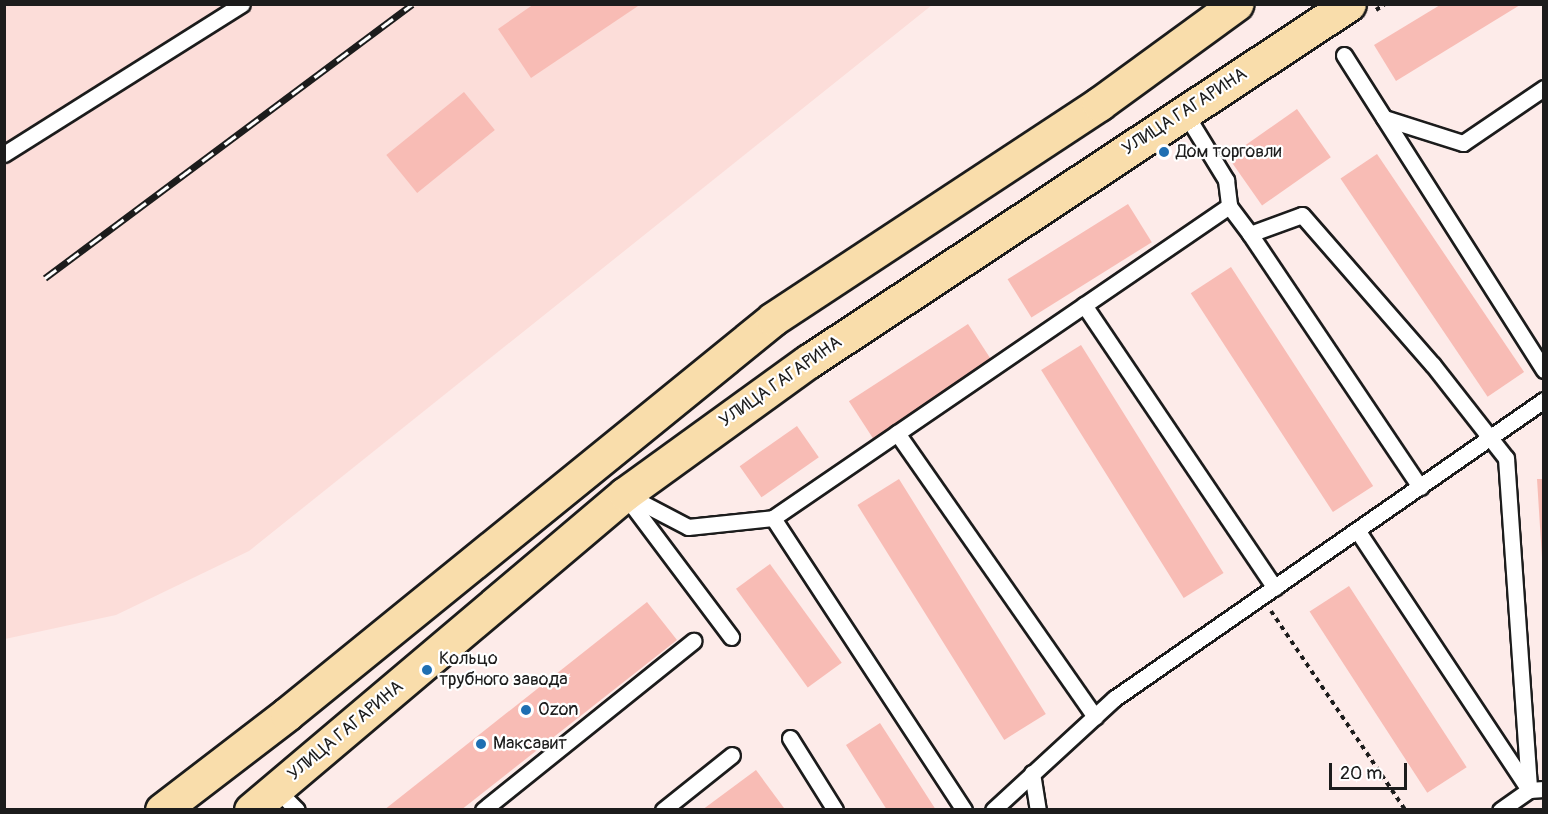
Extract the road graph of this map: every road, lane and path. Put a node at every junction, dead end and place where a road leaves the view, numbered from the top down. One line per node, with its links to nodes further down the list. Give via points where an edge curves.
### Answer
1 (242, 4): 8 (lane)
2 (1236, 4): 30 (main road, via 1099,104 772,319 287,714)
3 (1349, 4): 6 (main road, УЛИЦА ГАГАРИНА)
4 (1344, 55): 7 (lane)
5 (1544, 88): 7 (lane, via 1463,143)
6 (1185, 112): 9 (lane, via 1226,180); 17 (main road, УЛИЦА ГАГАРИНА, via 809,361)
7 (1384, 118): 12 (lane)
8 (4, 154)
9 (1228, 206): 10 (lane); 11 (lane)
10 (1250, 234): 15 (lane, via 1302,215 1433,365); 16 (lane)
11 (1084, 305): 14 (lane); 20 (lane)
12 (1544, 370)
13 (1544, 400): 15 (lane)
14 (897, 433): 18 (lane); 24 (lane)
15 (1489, 438): 16 (lane); 28 (lane, via 1506,458)
16 (1420, 487): 19 (lane)
17 (625, 494): 18 (lane, via 688,527); 22 (lane); 29 (main road, УЛИЦА ГАГАРИНА)
18 (773, 518): 35 (lane)
19 (1357, 530): 20 (lane); 28 (lane)
20 (1275, 588): 21 (lane)
21 (1261, 597): 24 (lane, via 1115,698); 38 (path)
22 (731, 637)
23 (693, 641): 32 (lane)
24 (1095, 717): 27 (lane)
25 (790, 738): 34 (lane)
26 (732, 755): 33 (lane)
27 (1032, 773): 36 (lane); 37 (lane)
28 (1536, 789): 39 (lane)
29 (287, 800): 31 (main road, УЛИЦА ГАГАРИНА)
30 (162, 810)
31 (251, 810)
32 (483, 810)
33 (663, 810)
34 (835, 810)
35 (964, 810)
36 (993, 810)
37 (1038, 810)
38 (1406, 810)
39 (1500, 810)

